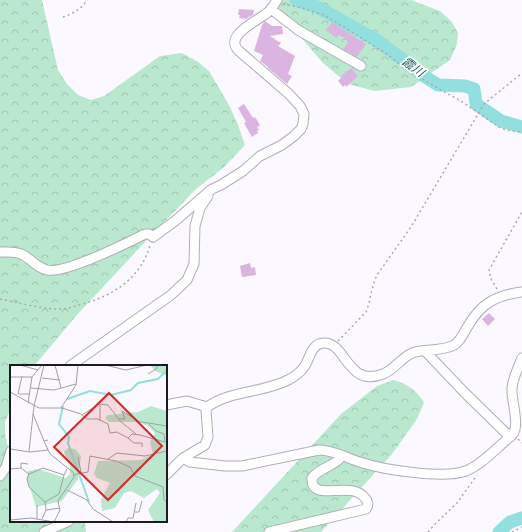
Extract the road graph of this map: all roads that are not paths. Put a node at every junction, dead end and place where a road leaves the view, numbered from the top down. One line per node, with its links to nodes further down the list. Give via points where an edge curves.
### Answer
1 (277, 0): 2 (street)
2 (271, 10): 3 (street, via 298,30); 4 (street, via 242,31 234,45 290,94 304,114 303,124 298,132 282,145 260,156 243,171)
3 (361, 66)
4 (212, 189): 5 (street, via 152,237 146,234 76,264 52,271 40,267 20,253); 9 (street, via 200,208 195,226 194,264 187,280 171,296)
5 (0, 252)
6 (522, 292): 7 (street, via 502,295 480,310 473,316 454,345)
7 (425, 351): 11 (street, via 413,353 384,374 373,377 361,375 350,367 335,346 324,342 314,348 300,372 287,381 222,398); 12 (street)
8 (522, 358): 12 (street, via 512,386 517,431)
9 (71, 365)
10 (167, 405): 11 (street, via 187,402)
11 (207, 406): 15 (street, via 207,441 202,448)
12 (510, 437): 14 (street, via 481,462 467,470 443,474 377,467)
13 (10, 454): 17 (street)
14 (342, 456): 15 (street, via 332,451 319,450 236,466 190,462); 20 (street, via 316,472 312,484 320,491 346,489 360,492 368,501 366,509)
15 (182, 458): 16 (street)
16 (167, 474)
17 (0, 476)
18 (67, 522): 19 (street)
19 (44, 532)
20 (268, 532)

